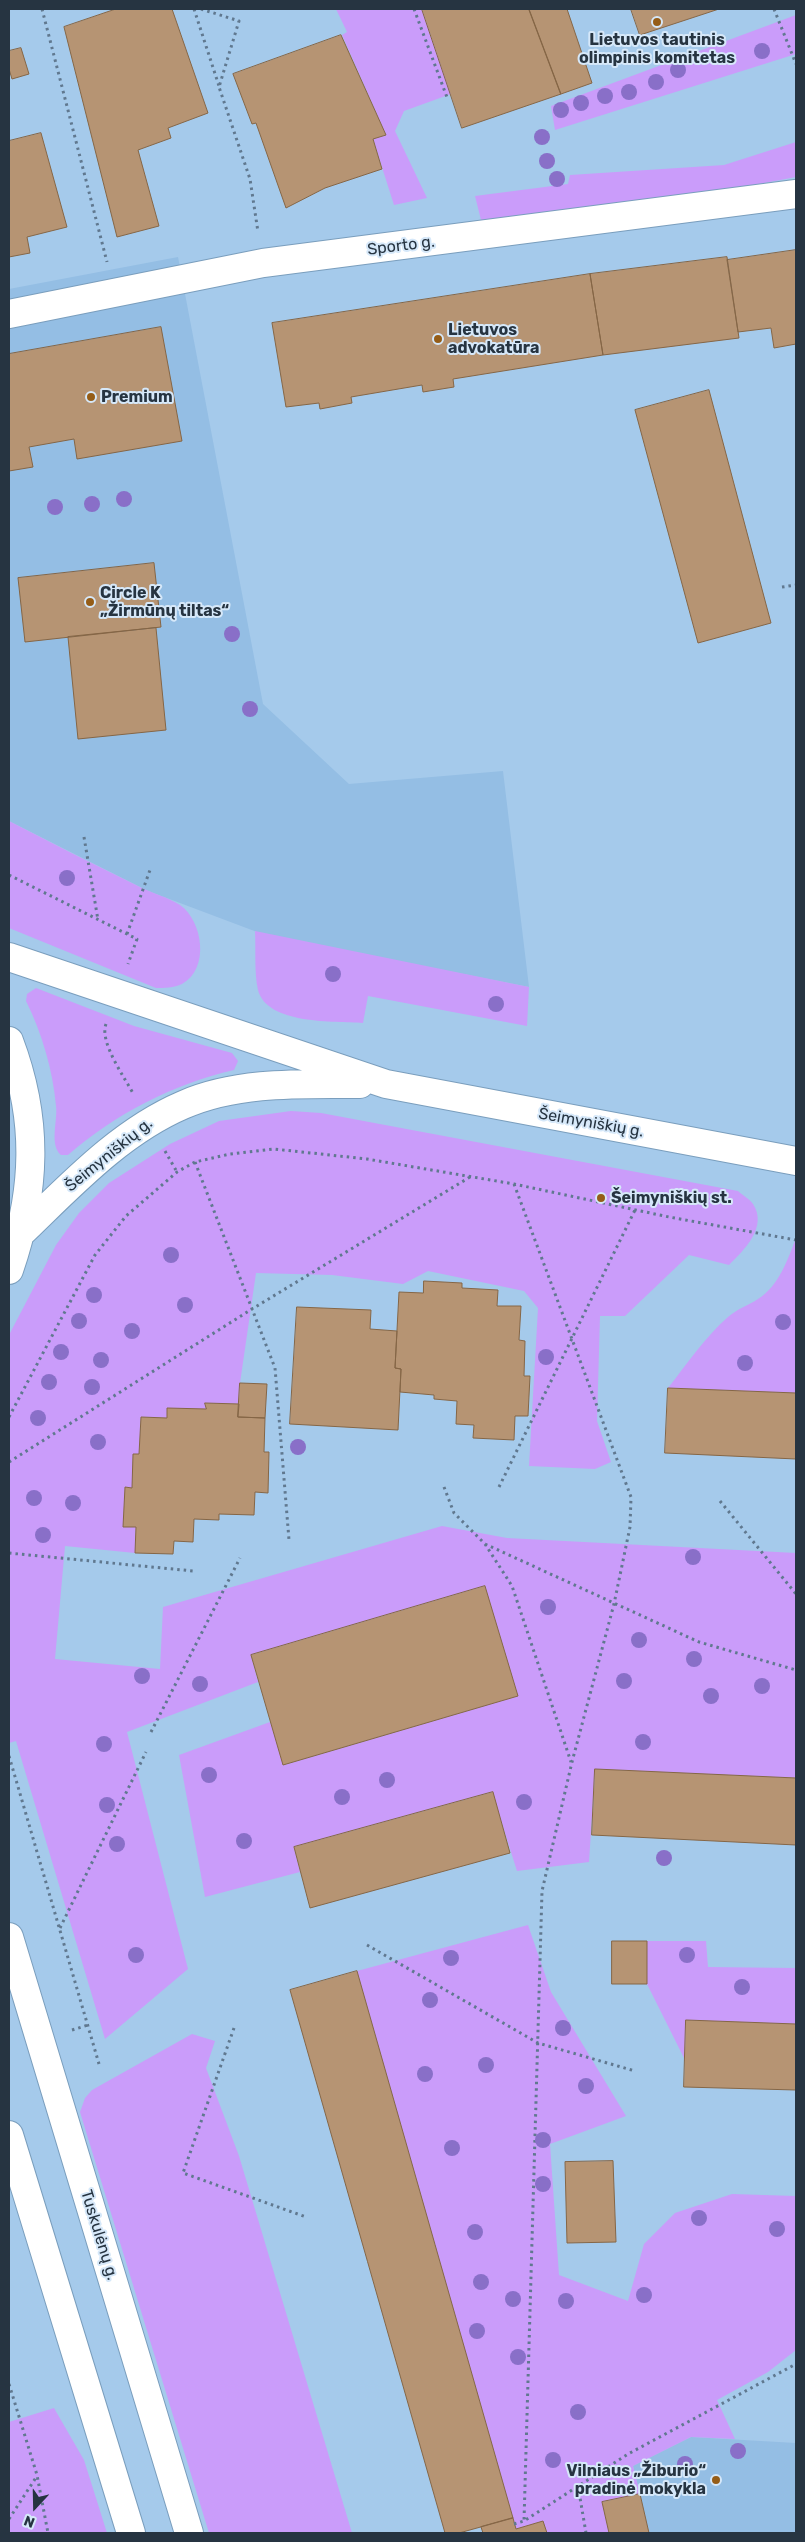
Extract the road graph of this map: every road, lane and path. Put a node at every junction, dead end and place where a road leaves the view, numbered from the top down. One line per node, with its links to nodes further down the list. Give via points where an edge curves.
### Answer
1 (42, 9): 11 (path)
2 (194, 9): 7 (path)
3 (201, 9): 7 (path, via 239,21)
4 (414, 9): 8 (path)
5 (774, 9): 6 (path)
6 (796, 64)
7 (219, 87): 10 (path, via 250,179)
8 (448, 100)
9 (796, 194): 10 (main road, Sporto g.)
10 (263, 263): 11 (main road, Sporto g.)
11 (114, 292): 12 (main road, Sporto g.)
12 (9, 314)
13 (796, 585): 14 (path)
14 (782, 587)
15 (84, 837): 18 (path)
16 (150, 870): 19 (path)
17 (9, 875): 18 (path)
18 (98, 920): 19 (path)
19 (127, 934): 20 (path)
20 (137, 939)
21 (9, 957): 24 (main road, Šeimyniškių g.)
22 (104, 1028): 25 (path, via 108,1048)
23 (9, 1041): 31 (main road, via 20,1071 30,1124 31,1179)
24 (386, 1084): 26 (main road, Šeimyniškių g.); 31 (main road, Šeimyniškių g., via 287,1084 232,1091 184,1104 149,1121 86,1169)
25 (136, 1098)
26 (796, 1161)
27 (195, 1162): 28 (path, via 274,1148); 34 (path); 36 (path, via 177,1172 126,1216 95,1255)
28 (470, 1176): 29 (path); 34 (path)
29 (514, 1184): 30 (path); 35 (path)
30 (635, 1210): 32 (path); 35 (path)
31 (22, 1232): 33 (main road)
32 (796, 1240)
33 (9, 1270)
34 (252, 1309): 37 (path); 41 (path, via 275,1368)
35 (572, 1338): 38 (path); 47 (path, via 631,1497 630,1527)
36 (9, 1417)
37 (9, 1462)
38 (499, 1487)
39 (444, 1488): 42 (path, via 454,1514)
40 (720, 1501): 46 (path)
41 (289, 1540)
42 (485, 1544): 47 (path); 52 (path, via 512,1586)
43 (9, 1552): 45 (path)
44 (240, 1558): 49 (path)
45 (193, 1571)
46 (796, 1594)
47 (614, 1604): 48 (path, via 700,1642); 52 (path)
48 (796, 1670)
49 (151, 1732)
50 (146, 1752): 53 (path)
51 (9, 1756): 53 (path)
52 (572, 1762): 57 (path, via 542,1891)
53 (60, 1928): 58 (path)
54 (9, 1937): 71 (main road, Tuskulėnų g.)
55 (367, 1944): 57 (path)
56 (234, 2028): 61 (path, via 183,2173)
57 (538, 2043): 59 (path); 67 (path)
58 (99, 2064)
59 (635, 2071)
60 (9, 2134): 70 (main road)
61 (306, 2217)
62 (796, 2364): 65 (path, via 628,2454)
63 (9, 2384): 64 (path)
64 (37, 2475): 66 (path); 69 (path)
65 (578, 2486): 67 (path); 72 (path)
66 (9, 2519)
67 (524, 2521): 68 (path)
68 (514, 2524)
69 (48, 2533)
70 (131, 2533)
71 (189, 2533)
72 (586, 2533)

